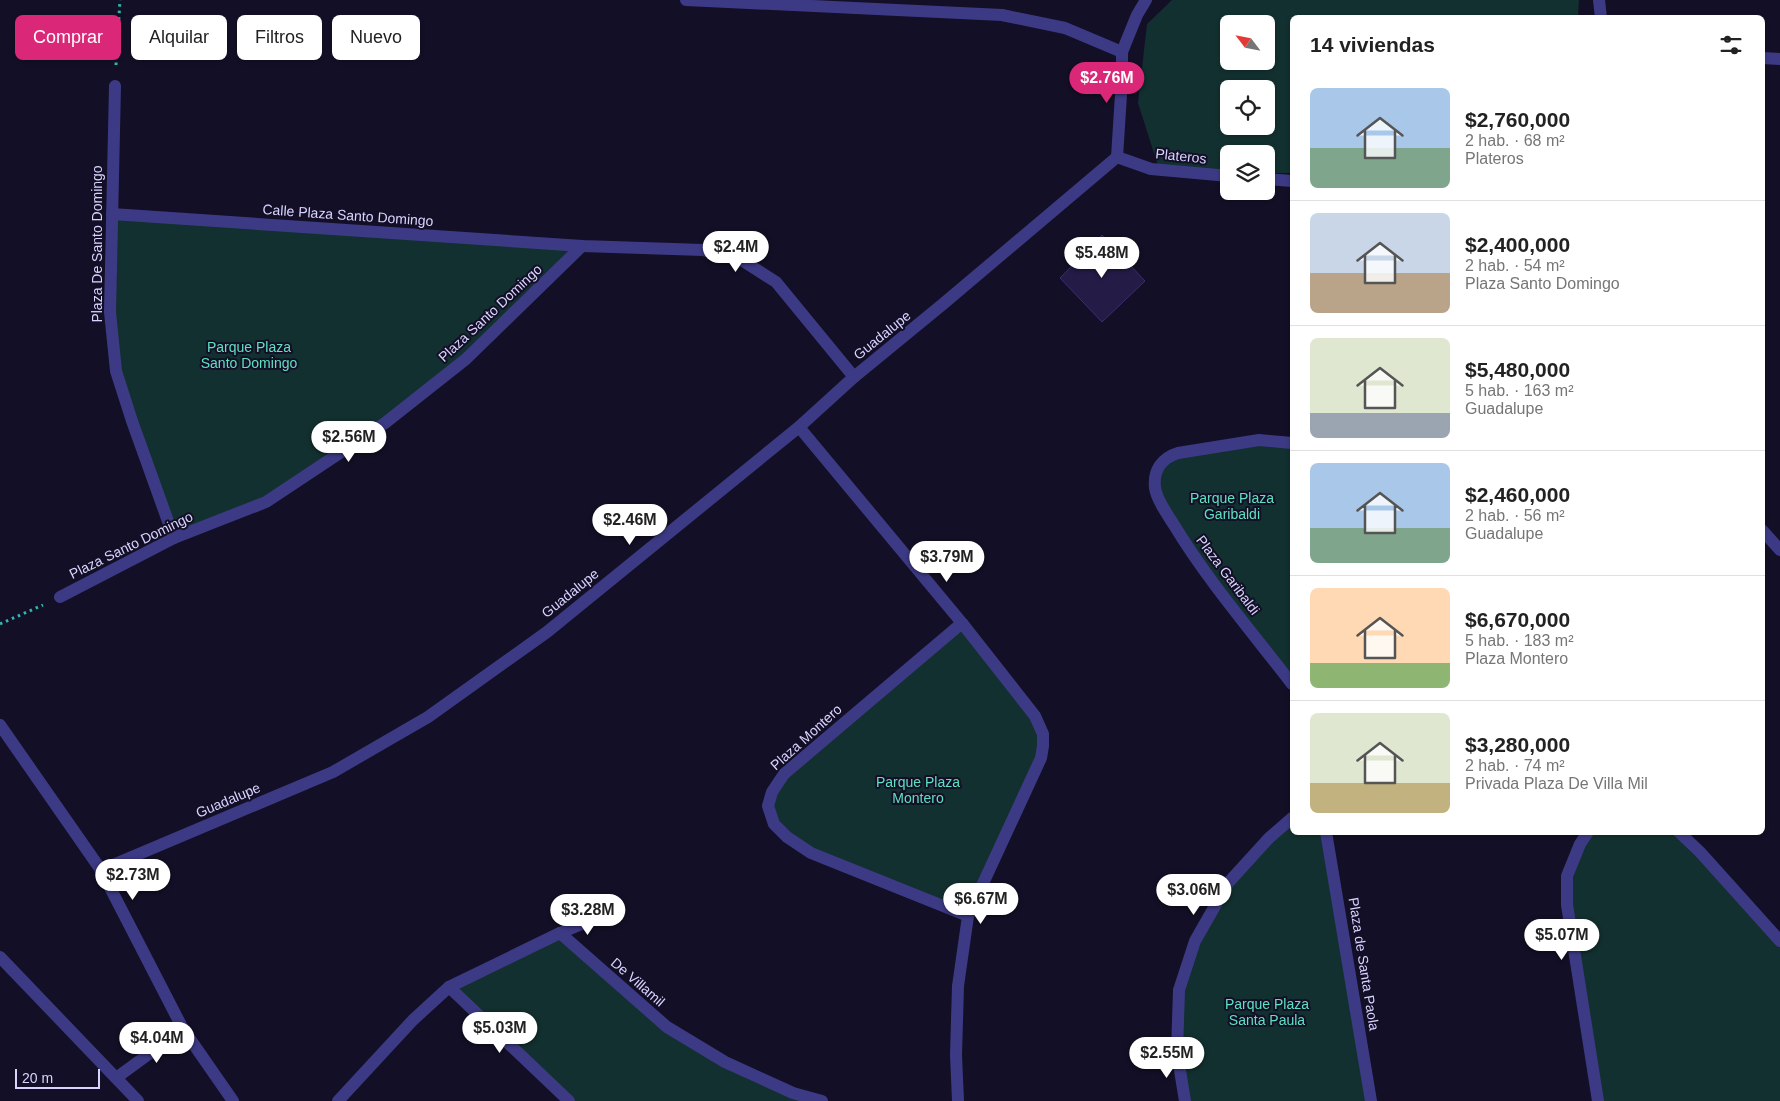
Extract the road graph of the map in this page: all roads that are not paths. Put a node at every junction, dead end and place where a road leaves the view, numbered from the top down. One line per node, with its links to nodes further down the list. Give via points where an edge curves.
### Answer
1 (686, 0): 5 (street, via 1002,15 1065,28)
2 (1146, 0): 5 (street)
3 (1599, 0): 4 (street)
4 (1601, 15)
5 (1122, 52): 9 (street)
6 (1765, 58): 7 (street)
7 (1780, 59)
8 (115, 86): 13 (street, Plaza De Santo Domingo)
9 (1116, 157): 10 (street, Plateros, via 1151,169); 15 (street, Guadalupe)
10 (1220, 175)
11 (1275, 180): 12 (street)
12 (1290, 181)
13 (112, 214): 14 (street, Calle Plaza Santo Domingo); 19 (street, Plaza De Santo Domingo, via 110,312 116,370)
14 (582, 246): 15 (street, via 703,250 743,261 776,282); 19 (street, Plaza Santo Domingo, via 466,359 385,423 266,502)
15 (854, 377): 16 (street, Guadalupe)
16 (799, 427): 22 (street); 29 (street, Guadalupe, via 547,632 428,717 333,772)
17 (1290, 443): 23 (street, Plaza Garibaldi, via 1259,440 1178,453 1168,456 1155,477 1156,490 1165,512 1188,549)
18 (1765, 533): 20 (street)
19 (174, 538): 21 (street, Plaza Santo Domingo)
20 (1780, 550)
21 (60, 597)
22 (962, 623): 31 (street, via 1034,716 1043,734 1044,746); 31 (street, Plaza Montero, via 784,774 772,792 768,806 774,824 811,853)
23 (1290, 681)
24 (0, 724): 29 (street)
25 (1290, 820): 44 (street, via 1228,883 1196,941 1179,990 1177,1052)
26 (1327, 835): 45 (street, Plaza de Santa Paola)
27 (1586, 835): 46 (street, via 1567,876 1567,905)
28 (1682, 835): 33 (street)
29 (101, 870): 36 (street)
30 (606, 914): 32 (street)
31 (968, 916): 43 (street, via 958,986)
32 (560, 933): 35 (street); 42 (street, De Villamil, via 667,1027 725,1062 793,1093)
33 (1780, 940)
34 (0, 958): 37 (street)
35 (449, 987): 40 (street, via 413,1020); 41 (street)
36 (183, 1029): 37 (street); 39 (street)
37 (116, 1078): 38 (street)
38 (138, 1101)
39 (233, 1101)
40 (338, 1101)
41 (570, 1101)
42 (822, 1101)
43 (958, 1101)
44 (1185, 1101)
45 (1371, 1101)
46 (1598, 1101)

